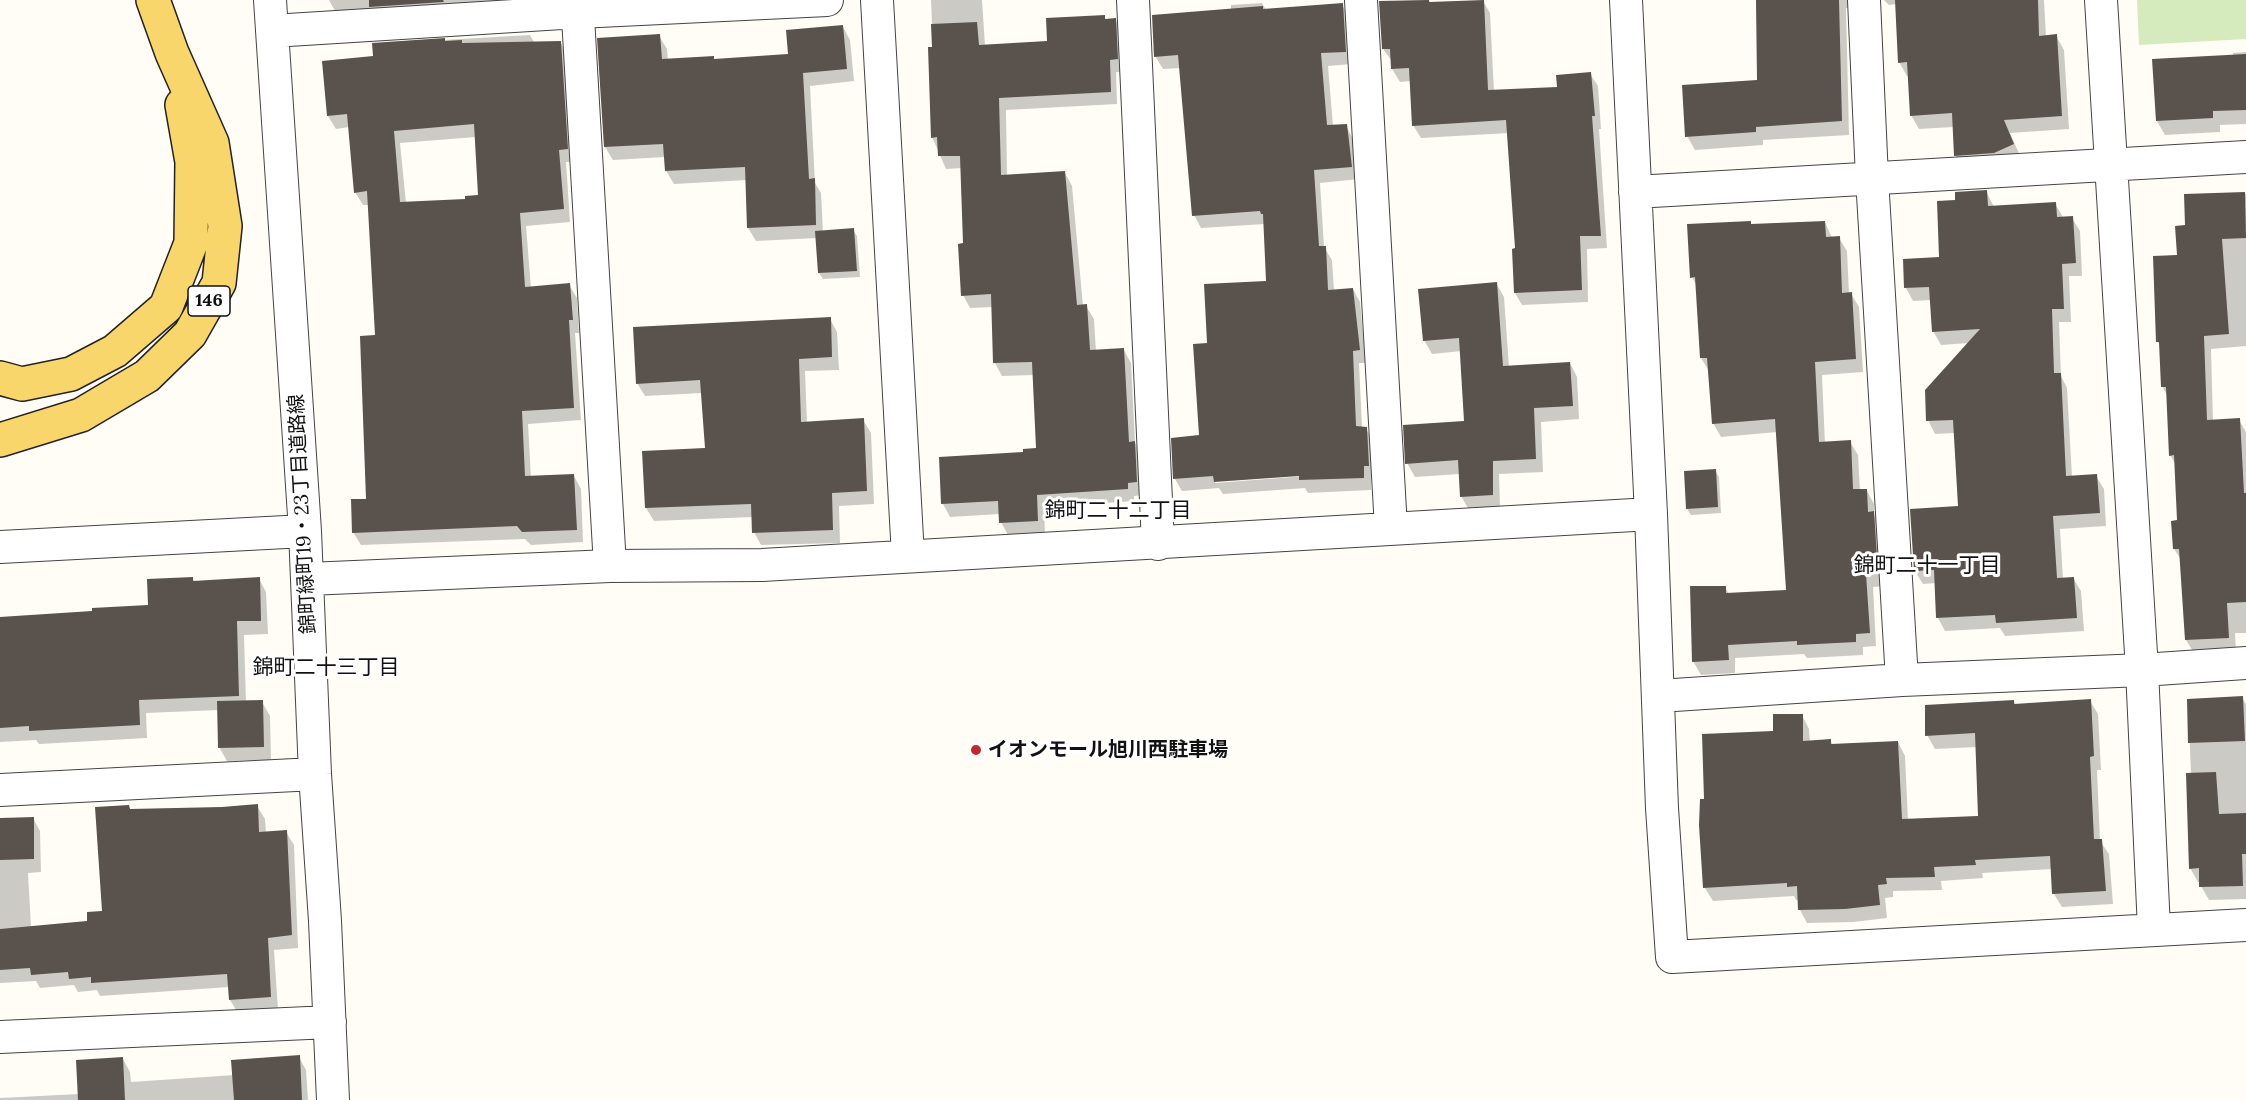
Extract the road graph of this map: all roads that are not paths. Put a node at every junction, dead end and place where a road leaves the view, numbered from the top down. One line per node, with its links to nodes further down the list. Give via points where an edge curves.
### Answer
1 (153, 0): 12 (main road, 146)
2 (270, 0): 11 (street, 錦町緑町19・23丁目道路線)
3 (827, 0): 10 (street)
4 (878, 0): 24 (street)
5 (1133, 0): 22 (street)
6 (1361, 0): 20 (street)
7 (1626, 0): 16 (street)
8 (1864, 0): 15 (street)
9 (2101, 0): 14 (street)
10 (577, 6): 11 (street); 25 (street)
11 (272, 31): 21 (street, 錦町緑町19・23丁目道路線)
12 (172, 53): 17 (main road, 146, via 192,162 191,243 166,307 115,351 71,374 22,384); 18 (main road, 146, via 212,143 225,226 219,282 190,334 147,376 81,415)
13 (2246, 157): 14 (street)
14 (2110, 164): 15 (street); 28 (street)
15 (1872, 178): 16 (street); 29 (street)
16 (1635, 192): 19 (street)
17 (0, 378)
18 (0, 440)
19 (1651, 514): 20 (street); 30 (street)
20 (1391, 528): 22 (street)
21 (306, 531): 23 (street); 26 (street, 錦町緑町19・23丁目道路線)
22 (1158, 544): 24 (street)
23 (0, 547)
24 (908, 556): 25 (street, via 762,565)
25 (609, 566): 26 (street)
26 (308, 579): 31 (street, 錦町緑町19・23丁目道路線)
27 (2246, 663): 28 (street)
28 (2142, 670): 29 (street); 34 (street)
29 (1902, 680): 30 (street)
30 (1659, 696): 34 (street, via 1671,957)
31 (315, 774): 32 (street); 35 (street, 錦町緑町19・23丁目道路線)
32 (0, 790)
33 (2246, 925): 34 (street)
34 (2154, 929)
35 (330, 1022): 36 (street); 37 (street, 錦町緑町19・23丁目道路線)
36 (0, 1037)
37 (333, 1100)

